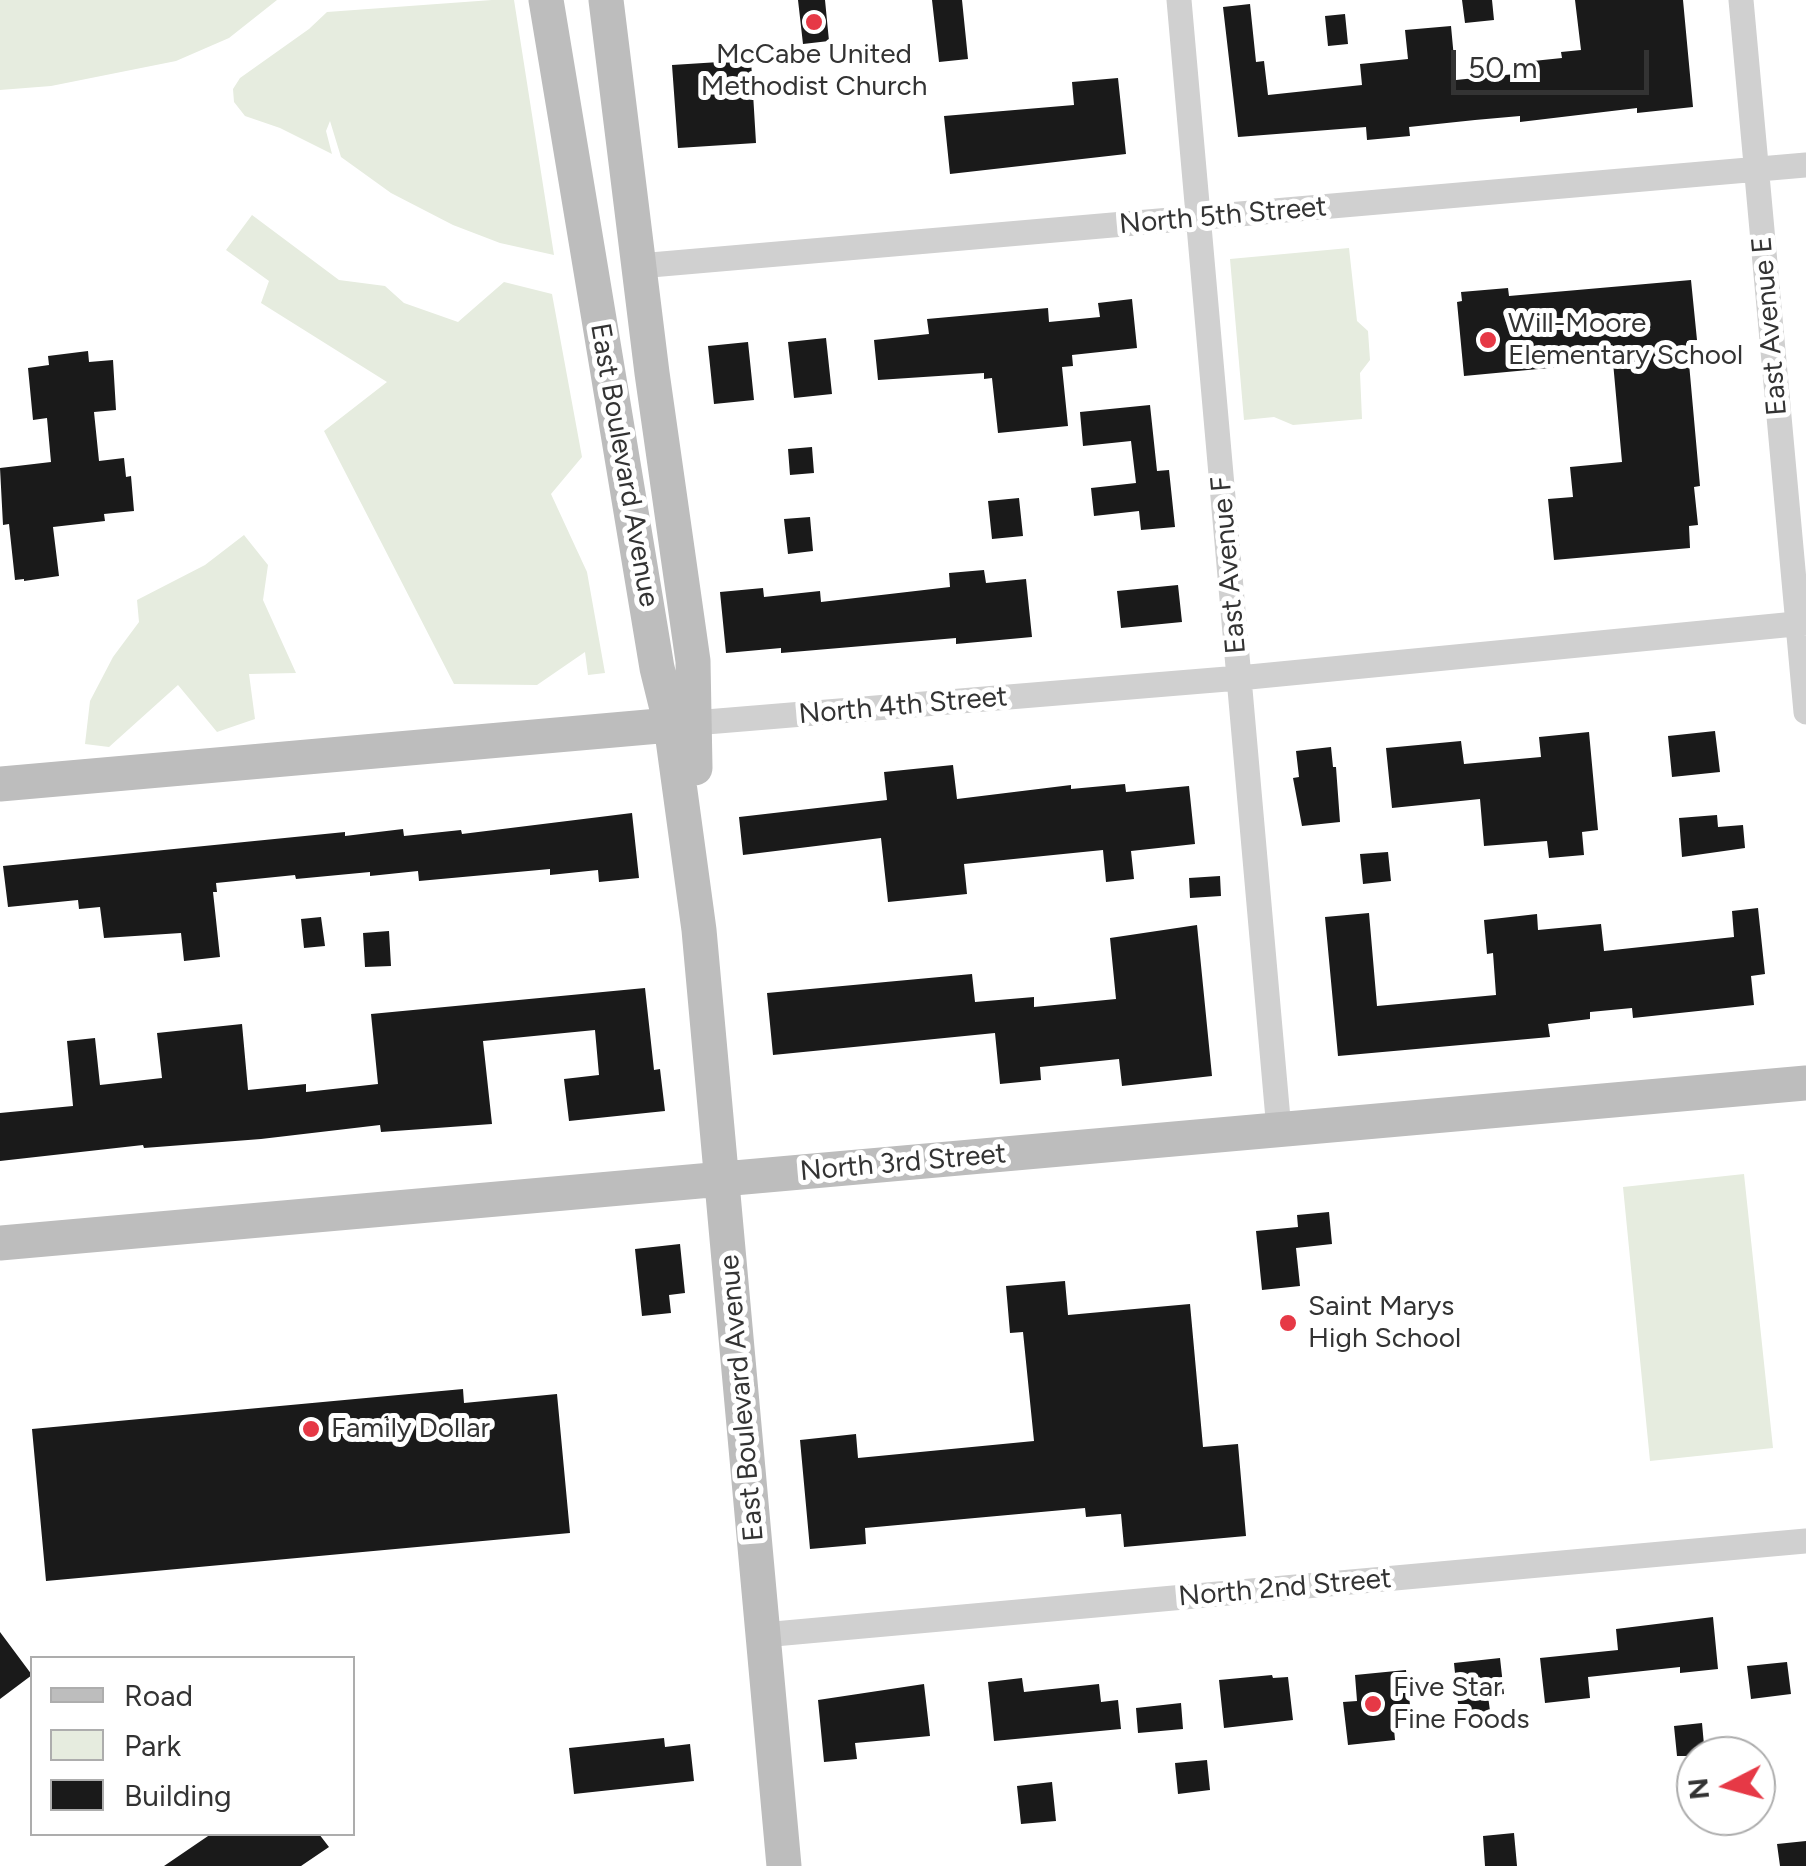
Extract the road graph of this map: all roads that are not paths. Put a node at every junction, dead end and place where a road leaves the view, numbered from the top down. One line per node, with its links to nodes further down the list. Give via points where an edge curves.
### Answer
1 (546, 0): 12 (street, East Boulevard Avenue, via 658,668)
2 (606, 0): 8 (street, East Boulevard Avenue)
3 (1178, 0): 7 (street, East Avenue F)
4 (1741, 0): 6 (street, East Avenue E)
5 (1806, 165): 6 (street, North 5th Street)
6 (1756, 169): 7 (street, North 5th Street); 9 (street, East Avenue E)
7 (1198, 218): 8 (street, North 5th Street); 10 (street, East Avenue F)
8 (639, 266): 12 (street, East Boulevard Avenue, via 693,661)
9 (1802, 624): 10 (street, North 4th Street); 11 (street, East Avenue E)
10 (1239, 678): 12 (street, North 4th Street); 15 (street, East Avenue F)
11 (1806, 712)
12 (682, 724): 13 (street, North 4th Street); 16 (street, East Boulevard Avenue)
13 (0, 784)
14 (1806, 1083): 15 (street, North 3rd Street)
15 (1278, 1130): 16 (street, North 3rd Street)
16 (721, 1179): 17 (street, North 3rd Street); 19 (street, East Boulevard Avenue)
17 (0, 1244)
18 (1806, 1541): 19 (street, North 2nd Street)
19 (764, 1635): 20 (street, East Boulevard Avenue)
20 (784, 1866)

